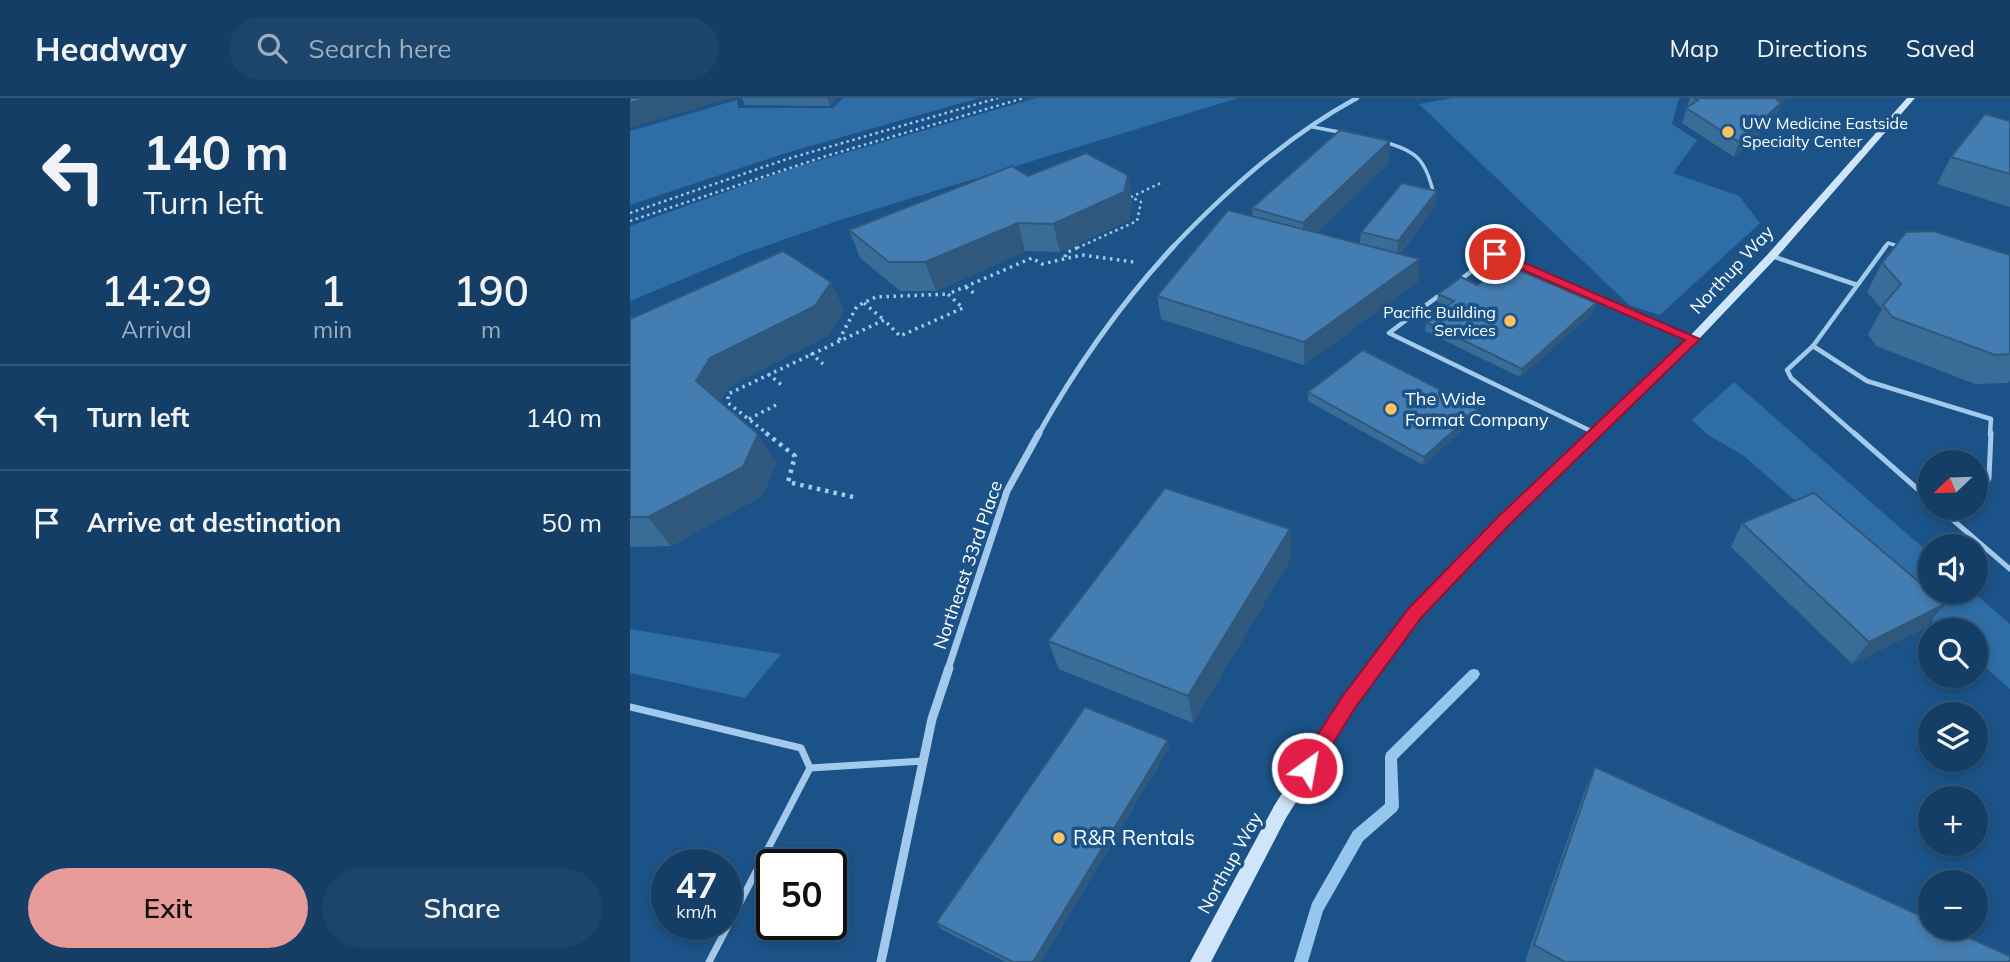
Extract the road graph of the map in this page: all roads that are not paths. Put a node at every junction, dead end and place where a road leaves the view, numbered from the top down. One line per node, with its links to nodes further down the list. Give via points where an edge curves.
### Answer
1 (1357, 98): 3 (street, Northeast 33rd Place)
2 (1911, 98): 8 (main road, Northup Way)
3 (1312, 127): 4 (lane); 20 (street, Northeast 33rd Place, via 1217,200 1142,280 1073,373 1007,491 932,719)
4 (1354, 135)
5 (1377, 141): 6 (lane, via 1416,152 1428,168)
6 (1436, 201)
7 (1912, 251): 10 (lane, via 1888,243)
8 (1772, 256): 10 (lane); 12 (main road, Northup Way)
9 (1452, 285): 12 (lane, via 1495,254)
10 (1857, 285): 13 (lane)
11 (1442, 293): 14 (lane, via 1389,333)
12 (1693, 339): 14 (main road, Northup Way)
13 (1813, 346): 15 (lane, via 1867,381 1991,419); 16 (lane, via 1787,370 1791,378)
14 (1595, 433): 24 (main road, Northup Way, via 1504,520 1407,624 1349,702 1280,812)
15 (1988, 480)
16 (1918, 489)
17 (1953, 520): 18 (lane)
18 (2010, 569)
19 (630, 707): 21 (lane, via 801,748)
20 (923, 761): 21 (lane); 23 (street, Northeast 33rd Place)
21 (810, 768): 22 (lane)
22 (709, 962)
23 (881, 962)
24 (1200, 962)

